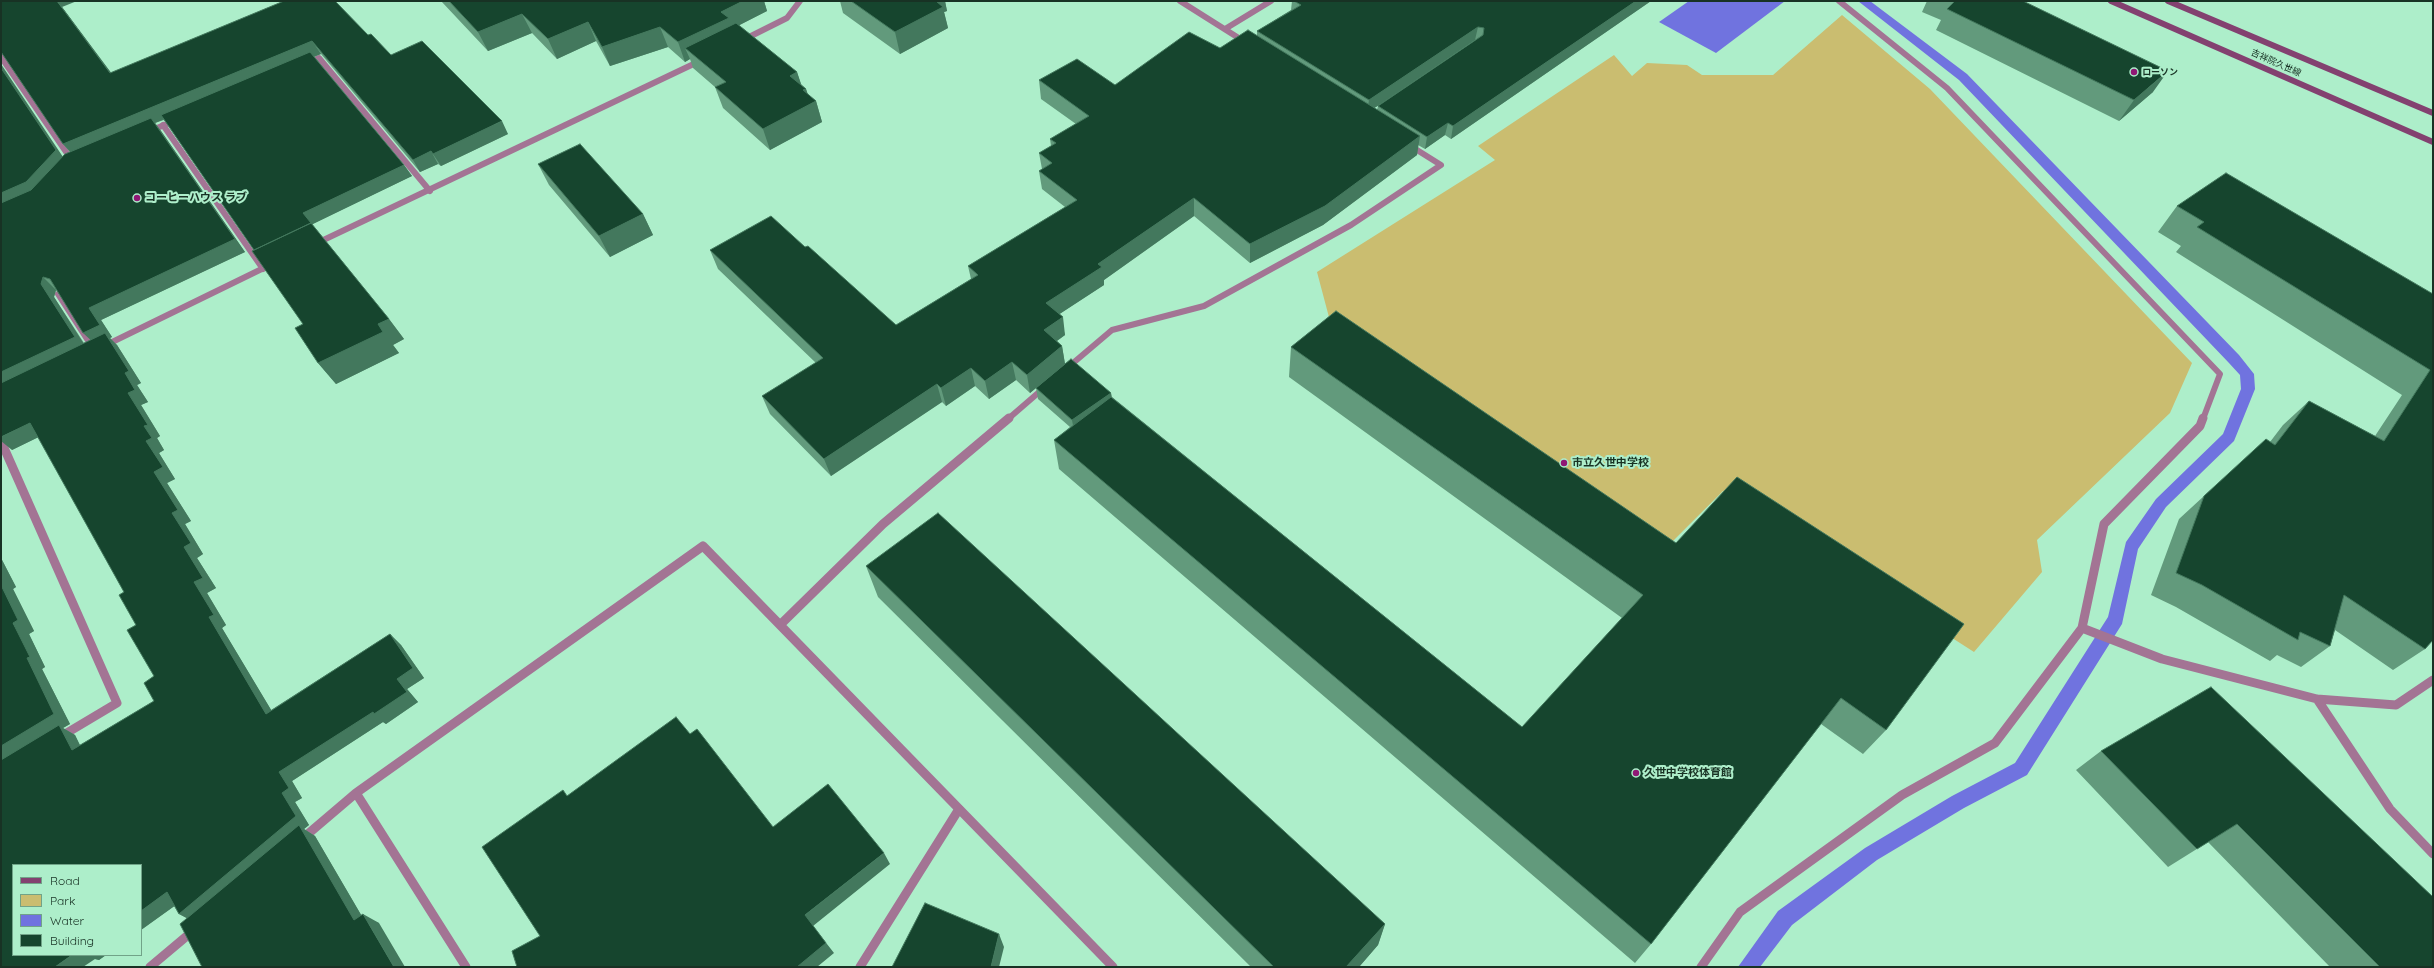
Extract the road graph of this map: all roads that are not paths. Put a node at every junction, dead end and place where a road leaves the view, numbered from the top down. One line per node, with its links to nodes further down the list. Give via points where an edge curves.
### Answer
1 (800, 1): 8 (street, via 787,18)
2 (1180, 1): 7 (street)
3 (1271, 1): 7 (street)
4 (1839, 1): 27 (street, via 1947,88 2220,374 2200,426 2104,524)
5 (2111, 1): 18 (street, 吉祥院久世線)
6 (2168, 1): 13 (street, 吉祥院久世線)
7 (1224, 29): 9 (street)
8 (737, 42)
9 (1250, 45)
10 (709, 56): 20 (street)
11 (1, 57): 19 (street, via 77,161)
12 (298, 68): 20 (street, via 319,58)
13 (2433, 113)
14 (185, 116): 15 (street)
15 (163, 125): 16 (street); 23 (street)
16 (143, 134)
17 (1401, 140): 26 (street, via 1441,165 1351,225 1204,306 1112,330 883,524)
18 (2433, 142)
19 (68, 169)
20 (430, 191): 21 (street)
21 (305, 249)
22 (284, 259): 23 (street)
23 (263, 268): 24 (street, via 91,352)
24 (58, 294)
25 (1, 441): 30 (street, via 117,703)
26 (780, 625): 31 (street, via 703,546); 32 (street)
27 (2082, 628): 29 (street, via 2162,659); 40 (street, via 1995,743 1902,795 1740,912)
28 (2433, 680): 29 (street, via 2396,705)
29 (2318, 700): 34 (street, via 2390,809)
30 (49, 744)
31 (356, 793): 33 (street); 37 (street)
32 (959, 809): 38 (street); 39 (street)
33 (296, 844)
34 (2433, 854)
35 (199, 926): 36 (street)
36 (150, 967)
37 (466, 967)
38 (860, 967)
39 (1113, 967)
40 (1701, 967)

